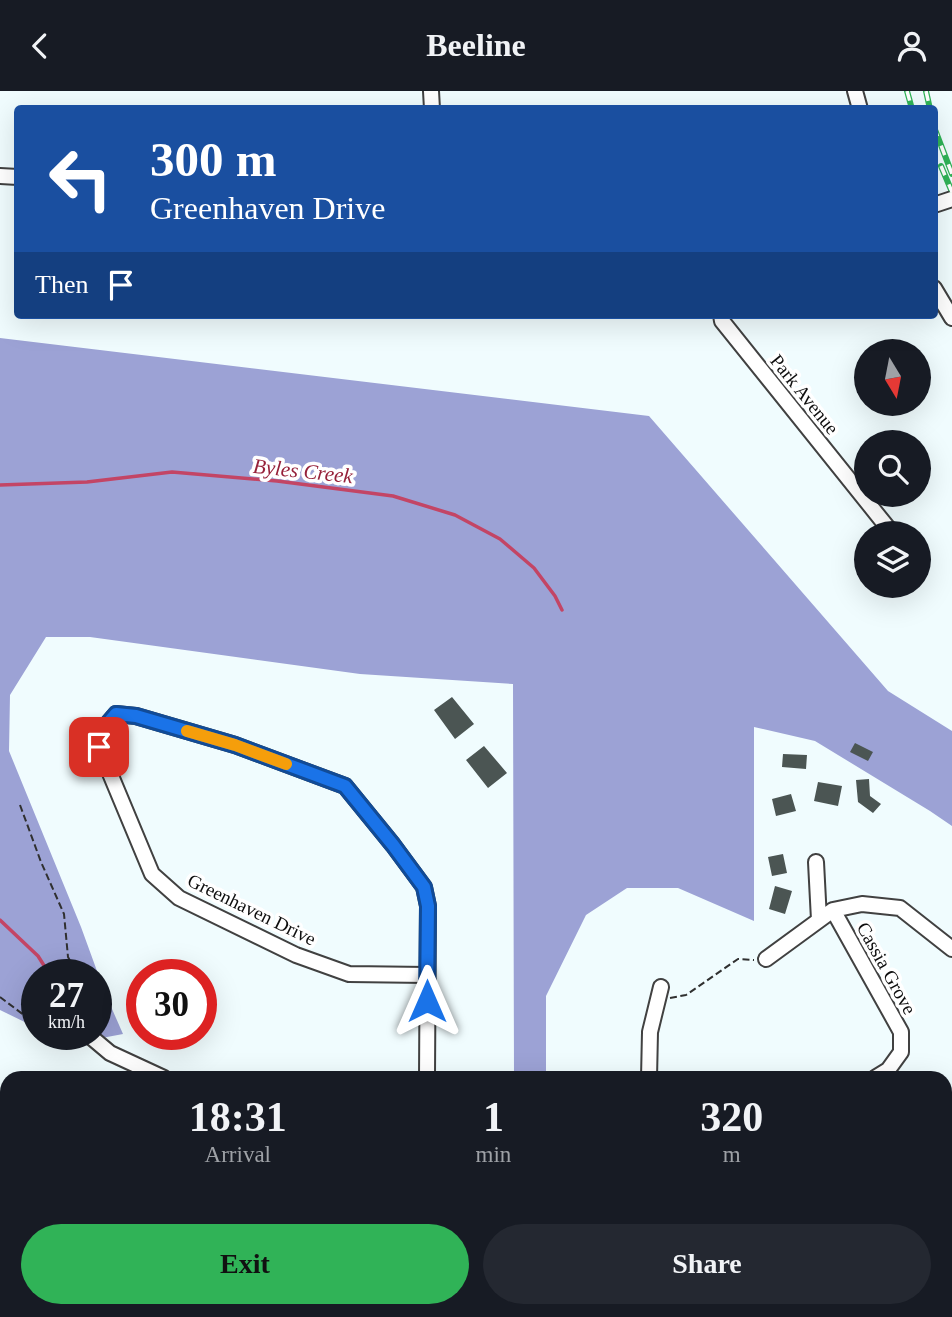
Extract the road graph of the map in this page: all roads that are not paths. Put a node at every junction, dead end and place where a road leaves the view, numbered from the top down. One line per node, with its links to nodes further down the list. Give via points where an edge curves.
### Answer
1 (938, 295): 2 (street)
2 (952, 318)
3 (722, 319): 4 (street, Park Avenue)
4 (882, 521)
5 (816, 862): 7 (street)
6 (833, 910): 7 (street); 8 (street, via 862,904 900,908); 16 (street, Cassia Grove, via 901,1032 901,1052)
7 (819, 920): 9 (street)
8 (952, 949)
9 (766, 958)
10 (427, 975): 10 (street, Greenhaven Drive, via 424,887 345,786 235,745 136,716 116,714 98,735 152,874 179,898 296,955 349,974); 14 (street, Greenhaven Drive)
11 (659, 994): 15 (street, via 650,1032)
12 (106, 1050): 13 (street)
13 (149, 1071)
14 (427, 1071)
15 (649, 1071)
16 (886, 1071)

